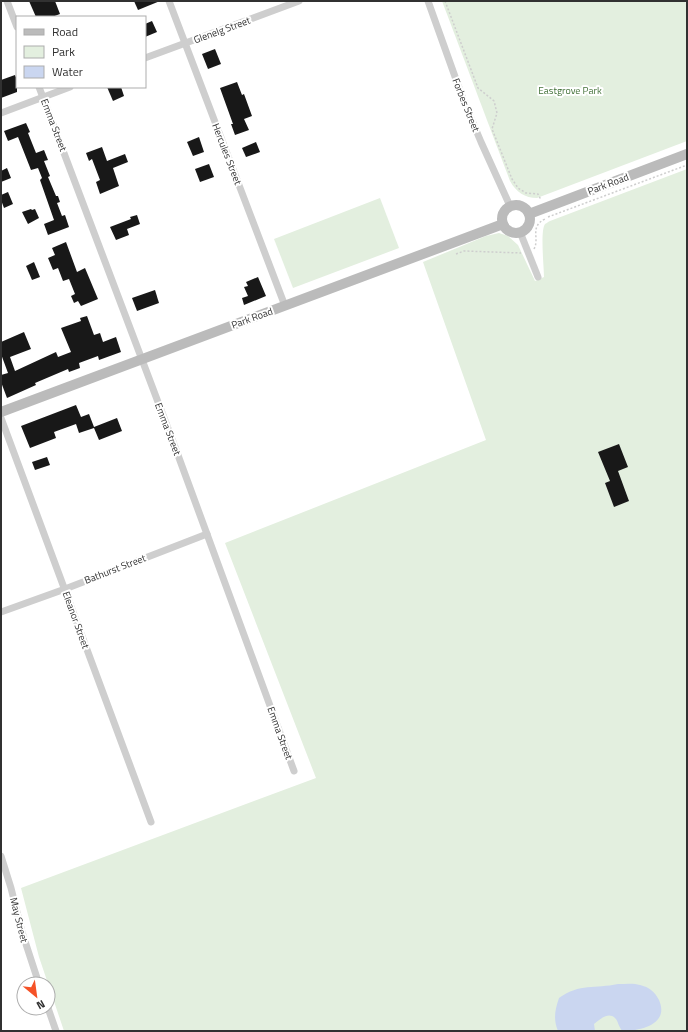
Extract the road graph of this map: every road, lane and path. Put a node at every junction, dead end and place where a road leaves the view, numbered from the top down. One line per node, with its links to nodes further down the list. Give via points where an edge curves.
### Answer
1 (7, 1): 6 (street)
2 (169, 1): 7 (street, Hercules Street)
3 (299, 1): 7 (street, Glenelg Street)
4 (428, 1): 15 (street, Forbes Street, via 463,99)
5 (445, 1): 16 (path, via 478,88 494,101 497,114 492,129 512,179 518,188 526,193 538,194)
6 (16, 24)
7 (185, 43): 8 (street, Glenelg Street); 23 (street, Hercules Street)
8 (146, 58)
9 (39, 88): 11 (street, Emma Street)
10 (67, 88): 11 (street)
11 (43, 97): 12 (street); 24 (street, Emma Street)
12 (1, 113)
13 (687, 154): 16 (street, Park Road)
14 (687, 166): 20 (path, via 543,219 536,228 535,247)
15 (510, 206): 17 (street, via 521,206); 18 (street, via 504,213)
16 (544, 208): 17 (street, Park Road)
17 (529, 214): 19 (street, via 527,228)
18 (503, 224): 19 (street, via 511,232); 23 (street, Park Road)
19 (520, 232): 20 (street)
20 (528, 252): 21 (path, via 518,254 464,251); 22 (street)
21 (456, 254)
22 (538, 277)
23 (285, 306): 24 (street, Park Road)
24 (141, 360): 25 (street, Park Road); 27 (street, Emma Street)
25 (1, 412)
26 (1, 418): 28 (street, Eleanor Street)
27 (207, 534): 28 (street, Bathurst Street); 30 (street, Emma Street)
28 (65, 589): 29 (street, Bathurst Street); 31 (street, Eleanor Street)
29 (1, 612)
30 (294, 771)
31 (151, 822)
32 (1, 856): 33 (street, May Street)
33 (36, 976)
34 (51, 1016): 35 (street)
35 (56, 1031)

